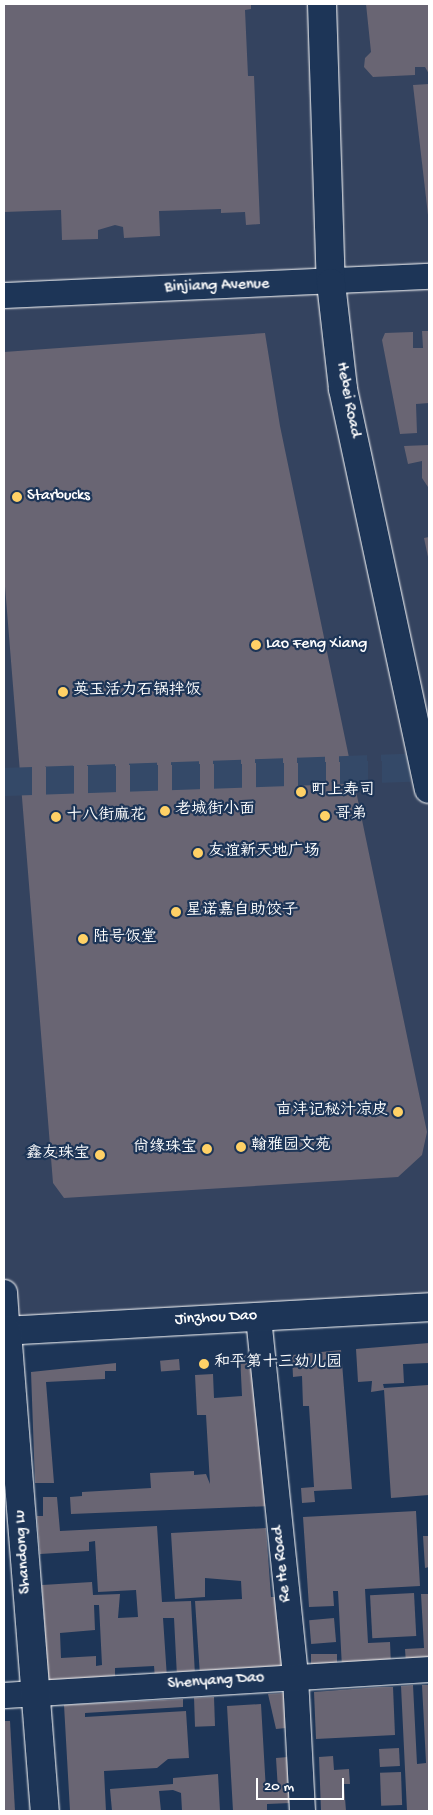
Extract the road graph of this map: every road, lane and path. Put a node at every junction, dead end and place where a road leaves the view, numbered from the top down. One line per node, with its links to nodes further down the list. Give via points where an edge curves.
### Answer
1 (322, 4): 3 (street, Hebei Road)
2 (429, 276): 3 (street, Binjiang Avenue)
3 (331, 283): 4 (street, Binjiang Avenue); 5 (street, Hebei Road, via 342,390)
4 (4, 295)
5 (428, 774)
6 (4, 1292): 9 (street, Shandong Lu)
7 (429, 1307): 8 (street, Jinzhou Dao)
8 (258, 1317): 9 (street, Jinzhou Dao); 11 (street, Re He Road)
9 (5, 1331): 12 (street, Shandong Lu)
10 (429, 1669): 11 (street, Shenyang Dao)
11 (295, 1677): 12 (street, Shenyang Dao); 15 (street, Re He Road)
12 (35, 1694): 13 (street, Shenyang Dao); 14 (street, Shandong Lu)
13 (4, 1695)
14 (45, 1811)
15 (302, 1811)

